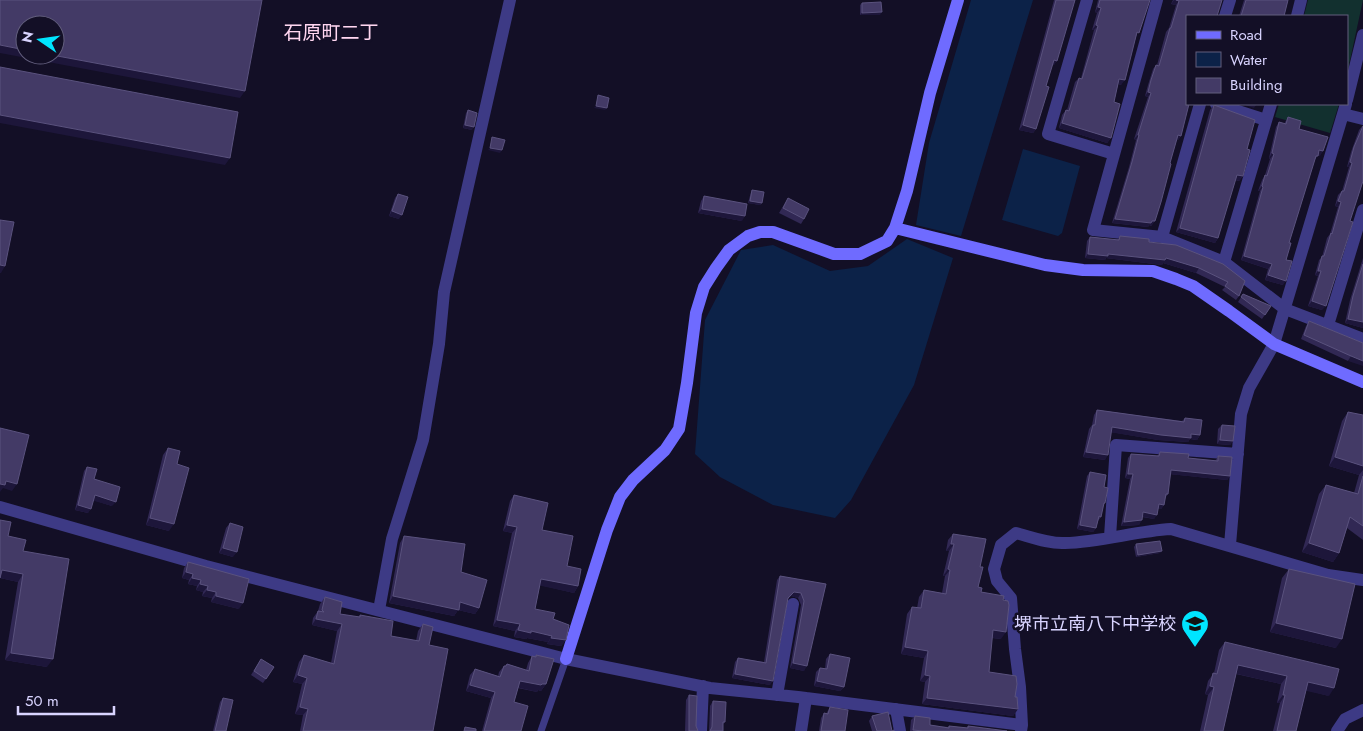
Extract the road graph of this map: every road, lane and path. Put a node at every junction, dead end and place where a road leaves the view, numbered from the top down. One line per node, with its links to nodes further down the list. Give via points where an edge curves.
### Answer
1 (510, 0): 34 (street, via 444,292 423,440 392,539)
2 (958, 0): 20 (street)
3 (1087, 0): 18 (street, via 1048,134)
4 (1157, 0): 18 (street)
5 (1230, 0): 7 (street)
6 (1302, 0): 8 (street)
7 (1225, 15)
8 (1297, 15)
9 (1363, 35): 10 (street)
10 (1359, 70): 11 (street)
11 (1348, 98)
12 (1200, 105): 21 (street)
13 (1219, 105): 17 (street)
14 (1271, 105): 17 (street)
15 (1344, 109): 16 (street); 23 (street)
16 (1363, 119)
17 (1266, 120): 22 (street)
18 (1114, 154): 21 (street, via 1093,230)
19 (1363, 210): 24 (street)
20 (895, 228): 26 (street, via 1045,265 1084,270 1153,271 1193,286); 35 (street, via 887,241 860,254 834,254 773,232 748,236 729,250 704,287 696,313 679,429 665,450 620,497)
21 (1162, 237): 22 (street)
22 (1224, 262): 23 (street)
23 (1285, 309): 24 (street); 26 (street)
24 (1328, 325): 25 (street)
25 (1363, 338)
26 (1274, 344): 27 (street); 28 (street, via 1249,388 1241,414)
27 (1363, 382)
28 (1238, 454): 30 (street, via 1116,445); 31 (street)
29 (0, 507): 34 (street, via 206,566)
30 (1110, 537): 31 (street, via 1171,529); 41 (street, via 1064,543 1016,533 1001,545 994,570 997,581 1011,598)
31 (1230, 545): 32 (street, via 1328,575)
32 (1363, 580)
33 (793, 604): 37 (street)
34 (379, 610): 35 (street)
35 (566, 659): 36 (street); 42 (lane)
36 (703, 686): 37 (street); 43 (street)
37 (777, 695): 38 (street)
38 (806, 698): 39 (street); 44 (street)
39 (896, 709): 41 (street); 45 (street)
40 (1363, 710): 46 (street, via 1345,719)
41 (1021, 728)
42 (541, 731)
43 (701, 731)
44 (801, 731)
45 (900, 731)
46 (1337, 731)

